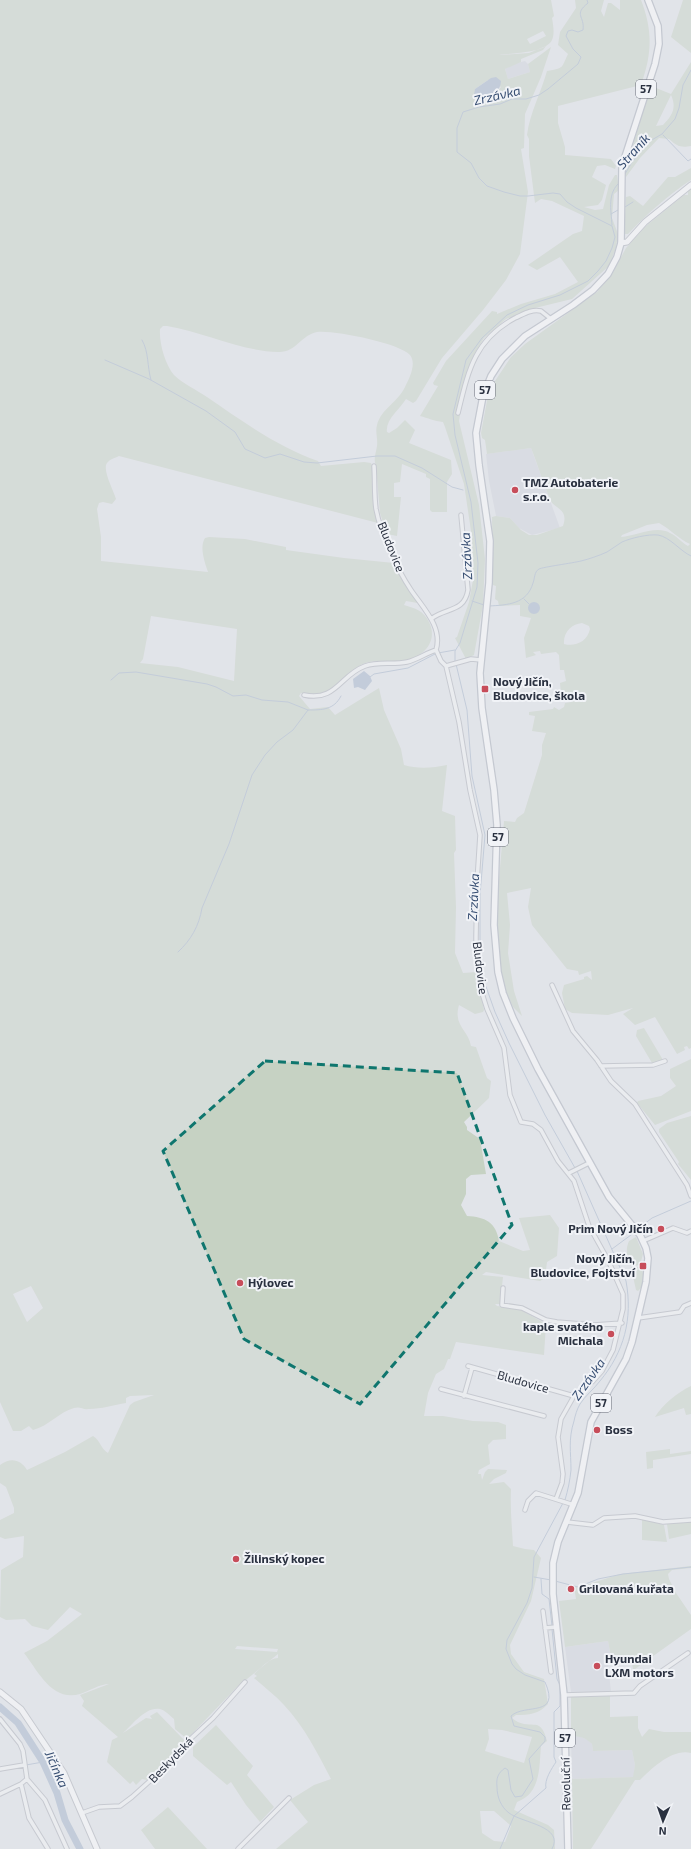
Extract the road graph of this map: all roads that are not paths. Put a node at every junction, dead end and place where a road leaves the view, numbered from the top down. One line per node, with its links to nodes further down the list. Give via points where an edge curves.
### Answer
1 (648, 0): 3 (main road, 57, via 658,28 659,48 622,162)
2 (691, 185): 3 (street, via 643,224 627,242)
3 (621, 243): 4 (main road, 57, via 614,264 603,280 580,300)
4 (551, 319): 5 (street, via 541,310 528,312 501,326 486,340 475,358); 10 (main road, 57, via 525,336 502,360 488,382 479,410 476,443 489,534 490,563)
5 (458, 414)
6 (374, 466): 8 (street, Bludovice, via 376,509 382,528 404,580)
7 (461, 515): 8 (street, via 467,596 462,604)
8 (431, 619): 9 (street, Bludovice, via 438,640)
9 (436, 650): 11 (street, Bludovice, via 441,661); 12 (street, via 408,662 365,665 332,692 312,697)
10 (481, 660): 11 (street, via 471,659); 16 (main road, 57, via 482,708 498,825 494,925 498,976 526,1044)
11 (448, 665): 17 (street, Bludovice, via 480,835 476,882 476,949 481,990 504,1048 510,1095 522,1122 533,1124 541,1130 558,1161)
12 (304, 695)
13 (552, 985): 15 (street, via 569,1024)
14 (665, 1061): 15 (street, via 653,1065)
15 (601, 1066): 18 (street, via 611,1081 635,1104 687,1185)
16 (589, 1163): 17 (street); 20 (main road, 57, via 613,1204)
17 (570, 1172): 24 (street, Bludovice, via 589,1226 621,1290)
18 (691, 1196)
19 (691, 1231): 20 (street, via 687,1233 673,1228)
20 (643, 1241): 23 (main road, 57, via 648,1264)
21 (503, 1288): 24 (street, via 502,1305 522,1308 546,1320 594,1325)
22 (691, 1303): 23 (street, via 684,1306 680,1312)
23 (638, 1318): 30 (main road, 57, via 629,1353 591,1422 580,1483)
24 (621, 1323): 27 (street, Bludovice, via 613,1350 602,1371)
25 (441, 1389): 26 (street)
26 (464, 1396): 27 (street, Bludovice, via 470,1367); 28 (street)
27 (574, 1396): 29 (street, Bludovice, via 565,1410 559,1429 563,1474)
28 (544, 1416)
29 (558, 1499): 30 (street); 31 (street, via 535,1493)
30 (571, 1504): 33 (main road, 57)
31 (525, 1510)
32 (691, 1520): 33 (street, via 663,1522 633,1516 606,1518 593,1525)
33 (567, 1522): 35 (main road, Revoluční / 57, via 556,1548 552,1580)
34 (543, 1611): 36 (street)
35 (553, 1627): 36 (street); 41 (main road, Revoluční / 57)
36 (545, 1628): 38 (street)
37 (688, 1653): 41 (street, via 640,1686 634,1693)
38 (551, 1672)
39 (245, 1682): 49 (street, Beskydská, via 171,1762 132,1797 120,1806 99,1807)
40 (0, 1692): 49 (street, via 14,1702 29,1719 64,1773)
41 (564, 1695): 54 (main road, Revoluční / 57)
42 (0, 1719): 43 (street, via 20,1744)
43 (24, 1765): 44 (street); 45 (street)
44 (0, 1769)
45 (27, 1779): 46 (street); 51 (street, via 45,1800)
46 (21, 1784): 47 (street); 50 (street, via 29,1818)
47 (0, 1794)
48 (289, 1798): 53 (street)
49 (82, 1813): 52 (street)
50 (48, 1849)
51 (67, 1849)
52 (97, 1849)
53 (238, 1849)
54 (568, 1849)

